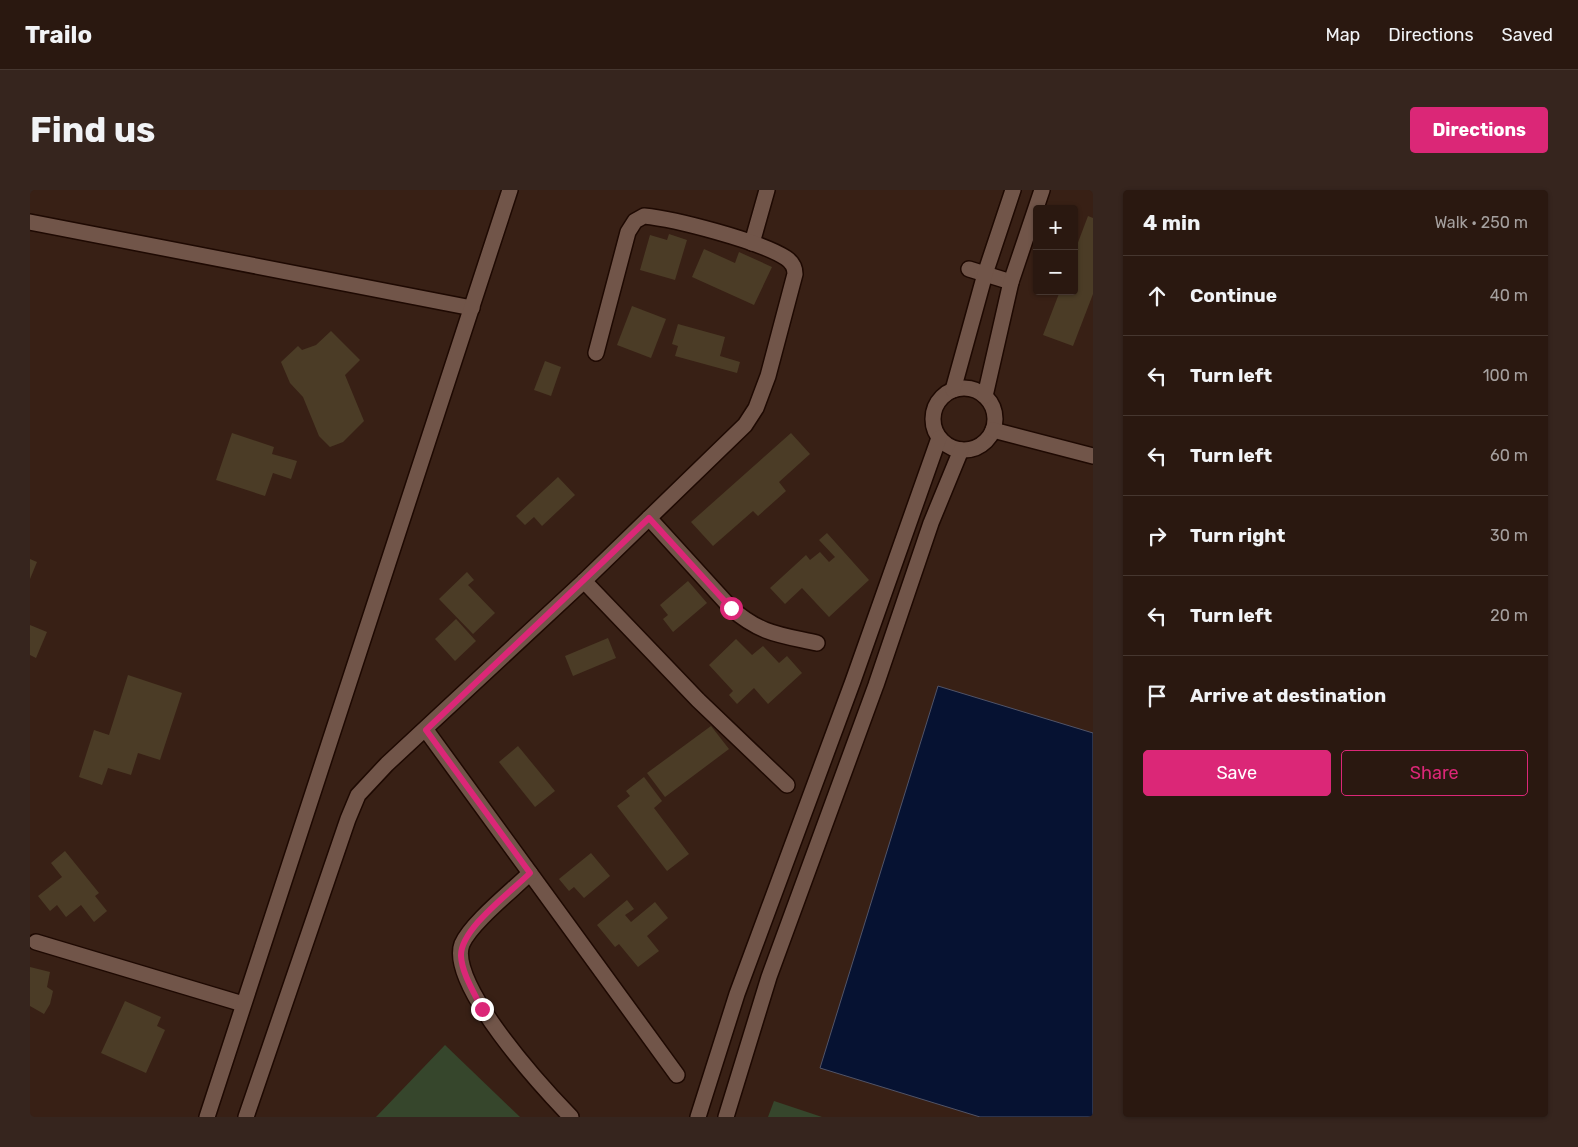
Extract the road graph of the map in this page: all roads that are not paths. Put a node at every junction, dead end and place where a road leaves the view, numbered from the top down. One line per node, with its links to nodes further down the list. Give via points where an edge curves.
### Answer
1 (510, 190): 10 (street)
2 (766, 190): 6 (street)
3 (1013, 190): 8 (street)
4 (1042, 190): 9 (street)
5 (30, 222): 10 (street)
6 (752, 243): 11 (street, via 654,217 639,218 626,238); 18 (street, via 787,259 796,274 768,376 749,420)
7 (969, 269): 8 (street)
8 (985, 274): 9 (street); 12 (street)
9 (1010, 282): 13 (street)
10 (472, 308): 25 (street)
11 (596, 353)
12 (953, 390): 13 (street, via 970,389); 15 (street, via 938,402 935,411 935,429)
13 (985, 396): 14 (street, via 994,412)
14 (993, 430): 16 (street, via 980,446); 17 (street)
15 (940, 438): 16 (street, via 945,444); 30 (street, via 737,994)
16 (961, 450): 31 (street, via 930,523 876,685 769,977)
17 (1093, 456)
18 (649, 518): 19 (street); 20 (street, via 746,621 771,633)
19 (584, 581): 21 (street); 22 (street, via 698,700)
20 (817, 643)
21 (426, 730): 23 (street); 28 (street, via 370,780 353,805)
22 (787, 785)
23 (530, 873): 26 (street); 29 (street, via 469,932 462,946 461,958 482,1009 532,1077)
24 (36, 942): 25 (street)
25 (244, 1004): 27 (street)
26 (677, 1075)
27 (207, 1117)
28 (246, 1117)
29 (571, 1117)
30 (698, 1117)
31 (726, 1117)

